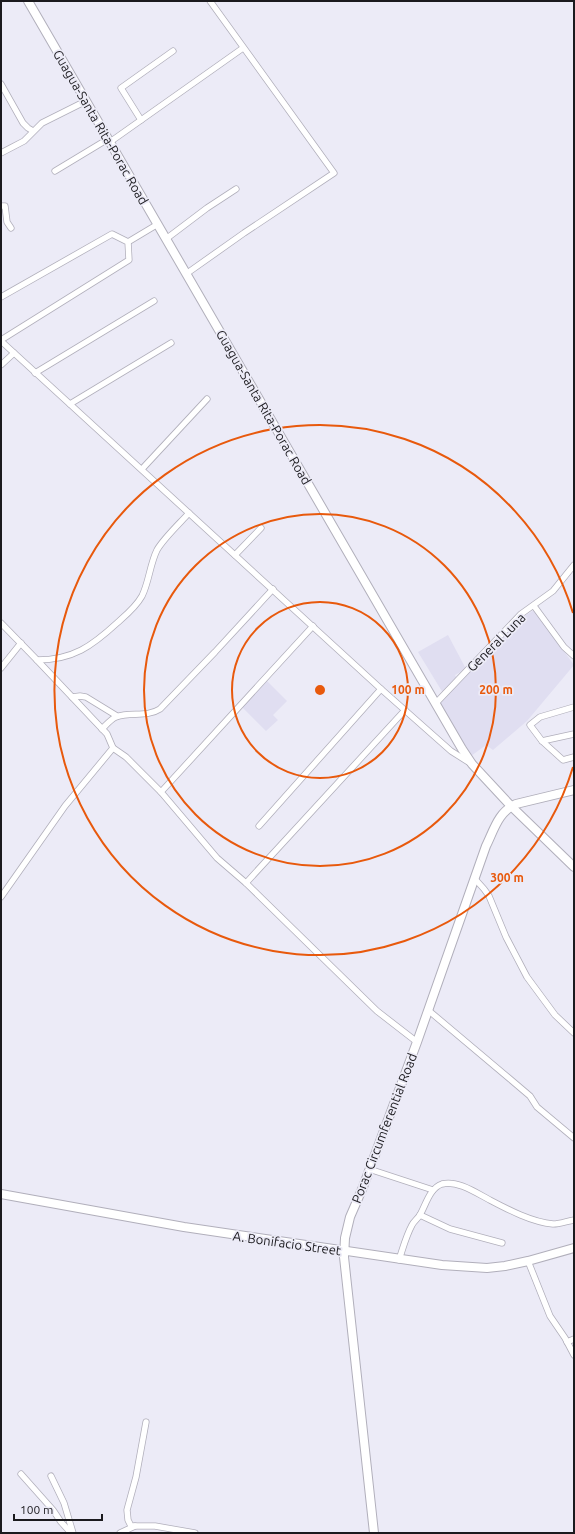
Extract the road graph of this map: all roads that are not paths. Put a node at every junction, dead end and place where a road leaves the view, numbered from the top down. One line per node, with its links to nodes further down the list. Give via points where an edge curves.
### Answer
1 (28, 1): 6 (main road, Guagua-Santa Rita-Porac Road)
2 (210, 1): 3 (street)
3 (243, 48): 7 (street); 18 (street, via 334,173)
4 (174, 51): 7 (street, via 121,88)
5 (1, 84): 8 (street, via 23,123)
6 (86, 101): 8 (street, via 42,123); 9 (main road, Guagua-Santa Rita-Porac Road)
7 (141, 120): 9 (street)
8 (34, 130): 10 (street, via 24,141)
9 (109, 141): 11 (street); 14 (main road, Guagua-Santa Rita-Porac Road)
10 (1, 154)
11 (55, 171)
12 (236, 189): 16 (street)
13 (1, 206): 15 (street, via 5,206 7,222)
14 (158, 224): 16 (main road, Guagua-Santa Rita-Porac Road); 17 (street)
15 (11, 228)
16 (166, 239): 18 (main road, Guagua-Santa Rita-Porac Road)
17 (128, 242): 19 (street, via 112,234); 21 (street, via 129,260)
18 (186, 274): 43 (main road, Guagua-Santa Rita-Porac Road)
19 (1, 297)
20 (154, 301): 25 (street)
21 (1, 340): 23 (street)
22 (171, 342): 27 (street)
23 (14, 353): 24 (street); 25 (street)
24 (1, 365)
25 (35, 373): 27 (street)
26 (207, 400): 28 (street)
27 (70, 404): 28 (street)
28 (142, 469): 29 (street)
29 (189, 513): 31 (street); 39 (street, via 158,549 142,596 132,610 102,637 76,654)
30 (261, 528): 31 (street)
31 (235, 555): 33 (street)
32 (574, 566): 34 (street, General Luna, via 553,591)
33 (273, 589): 36 (street); 46 (street, via 160,709 148,714)
34 (534, 606): 38 (street, via 564,647); 43 (street, General Luna, via 522,614)
35 (1, 623): 37 (street)
36 (313, 626): 41 (street); 54 (street)
37 (21, 643): 39 (street); 40 (street)
38 (574, 656)
39 (37, 660): 42 (street)
40 (1, 668)
41 (382, 689): 45 (street); 56 (street)
42 (72, 697): 46 (street, via 86,697); 47 (street)
43 (436, 703): 52 (main road, Guagua-Santa Rita-Porac Road)
44 (574, 707): 49 (street, via 540,717 530,725)
45 (405, 710): 52 (street, via 451,751); 59 (street)
46 (118, 716): 47 (street)
47 (102, 730): 50 (street, via 107,734)
48 (574, 734): 49 (street)
49 (542, 741): 51 (street, via 563,760)
50 (113, 748): 54 (street, via 126,757); 60 (street, via 65,806)
51 (574, 758)
52 (472, 764): 55 (main road, Guagua-Santa Rita-Porac Road)
53 (574, 790): 55 (main road, Porac Circumferential Road)
54 (161, 792): 59 (street, via 217,858)
55 (511, 806): 57 (main road, Guagua-Santa Rita-Porac Road); 58 (main road, Porac Circumferential Road, via 498,819)
56 (259, 826)
57 (574, 867)
58 (475, 879): 61 (main road, Porac Circumferential Road); 62 (street, via 489,896 506,937 527,977 555,1015)
59 (246, 883): 63 (street, via 377,1011)
60 (1, 897)
61 (428, 1010): 63 (main road, Porac Circumferential Road); 64 (street, via 530,1096 537,1108)
62 (574, 1033)
63 (417, 1042): 65 (main road, Porac Circumferential Road)
64 (574, 1138)
65 (370, 1169): 66 (street); 72 (main road, Porac Circumferential Road, via 350,1217)
66 (432, 1190): 68 (street); 69 (street, via 442,1184 455,1184 526,1217 555,1224)
67 (1, 1194): 72 (main road, A. Bonifacio Street, via 184,1227)
68 (420, 1215): 70 (street, via 456,1231); 73 (street, via 411,1226)
69 (574, 1220)
70 (502, 1243)
71 (574, 1248): 74 (main road, A. Bonifacio Street)
72 (344, 1251): 73 (main road, A. Bonifacio Street); 85 (main road, Porac Circumferential Road)
73 (399, 1260): 74 (main road, A. Bonifacio Street, via 487,1268)
74 (528, 1261): 76 (street, via 550,1316)
75 (574, 1338): 76 (street)
76 (567, 1342): 77 (street)
77 (574, 1355)
78 (146, 1422): 81 (street, via 127,1510 131,1526)
79 (21, 1474): 82 (street)
80 (52, 1476): 82 (street, via 64,1503)
81 (135, 1526): 83 (street); 84 (street, via 155,1526)
82 (72, 1533)
83 (120, 1533)
84 (195, 1533)
85 (374, 1533)

